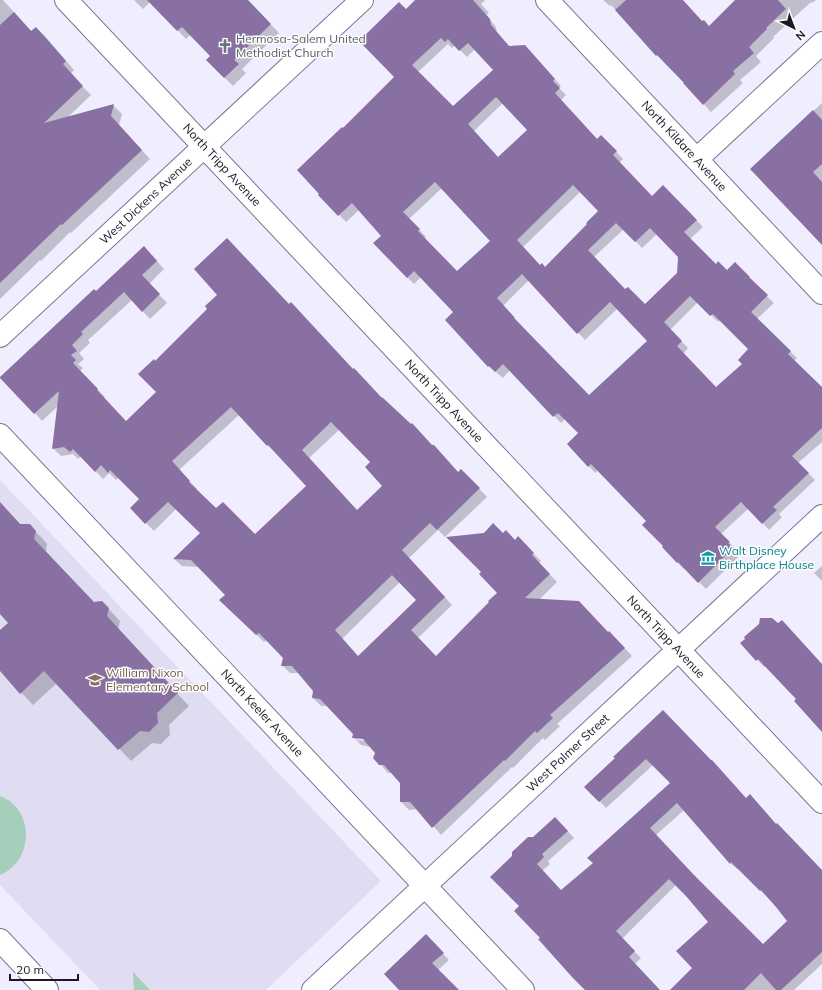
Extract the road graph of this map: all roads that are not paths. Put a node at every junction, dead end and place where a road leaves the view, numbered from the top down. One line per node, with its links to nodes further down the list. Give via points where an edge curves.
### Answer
1 (66, 0): 5 (street, North Tripp Avenue)
2 (362, 0): 5 (street, West Dickens Avenue)
3 (547, 0): 6 (street, North Kildare Avenue)
4 (822, 43): 6 (street)
5 (204, 147): 8 (street, West Dickens Avenue); 11 (street, North Tripp Avenue)
6 (697, 159): 7 (street, North Kildare Avenue)
7 (822, 293)
8 (0, 336)
9 (0, 435): 13 (street, North Keeler Avenue)
10 (822, 516): 11 (street, West Palmer Street)
11 (679, 650): 12 (street, North Tripp Avenue); 13 (street, West Palmer Street)
12 (822, 802)
13 (425, 886): 16 (street, West Palmer Street); 17 (street, North Keeler Avenue)
14 (0, 940): 15 (street)
15 (47, 990)
16 (313, 990)
17 (523, 990)

